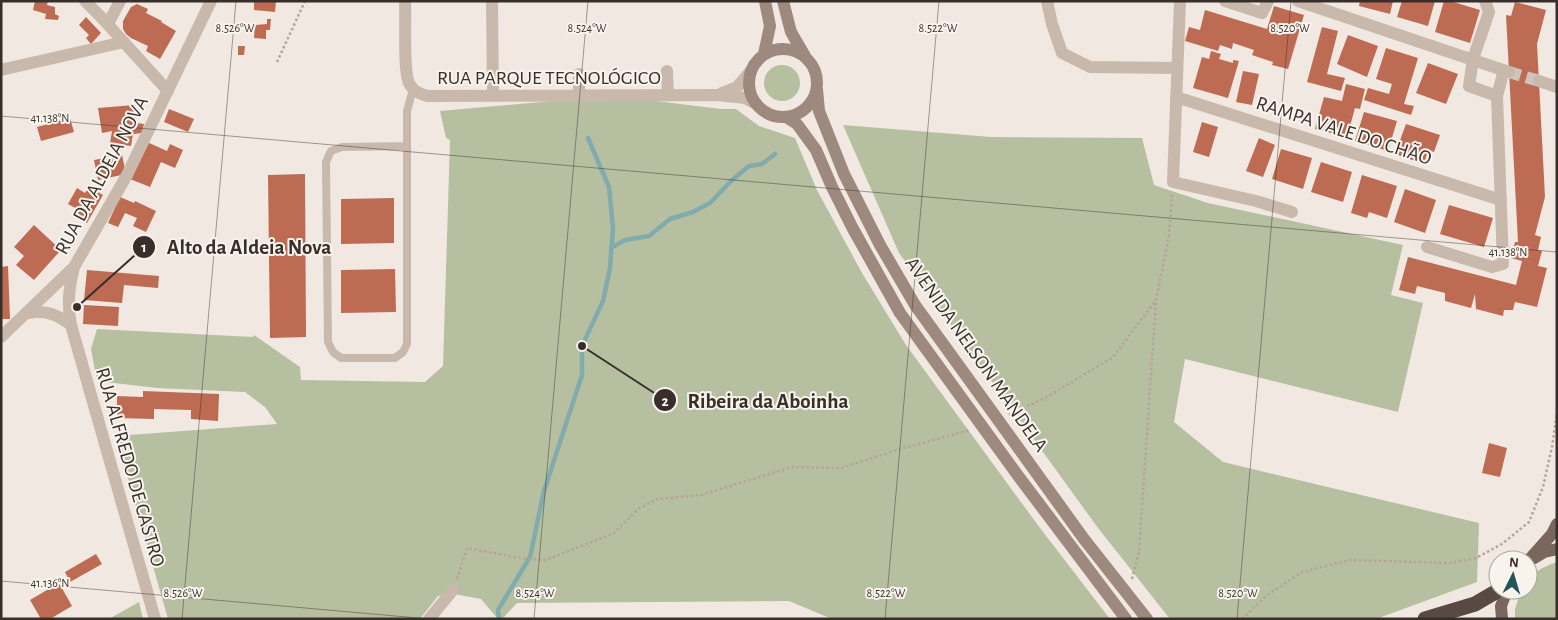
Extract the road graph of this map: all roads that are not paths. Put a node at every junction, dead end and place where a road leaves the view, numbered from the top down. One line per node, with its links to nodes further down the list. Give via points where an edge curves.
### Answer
1 (85, 1): 14 (street)
2 (120, 1): 14 (street)
3 (211, 1): 28 (street, RUA DA ALDEIA NOVA)
4 (405, 1): 26 (street, RUA PARQUE TECNOLÓGICO, via 406,68)
5 (492, 1): 32 (street)
6 (765, 1): 16 (main road, via 770,26)
7 (783, 1): 17 (main road, via 791,32)
8 (1047, 1): 19 (street, via 1062,53 1090,68)
9 (1180, 1): 19 (street)
10 (1225, 1): 11 (street, via 1262,14)
11 (1268, 1)
12 (1298, 1): 18 (street)
13 (1485, 1): 18 (street, via 1489,12)
14 (108, 24): 15 (street)
15 (124, 42): 20 (street); 28 (street)
16 (764, 54): 17 (main road, via 786,49); 22 (main road)
17 (806, 58): 27 (main road, via 817,78)
18 (1473, 59): 33 (street, via 1469,86); 33 (street, via 1506,71)
19 (1177, 68): 34 (street)
20 (1, 70)
21 (667, 71): 30 (street)
22 (750, 72): 31 (street, RUA PARQUE TECNOLÓGICO, via 730,92); 35 (main road, via 750,94)
23 (579, 74): 29 (street)
24 (1539, 81): 25 (street)
25 (1557, 87)
26 (412, 89): 32 (street, RUA PARQUE TECNOLÓGICO, via 427,96); 37 (lane, via 407,111)
27 (817, 89): 36 (main road, via 806,108); 55 (main road, AVENIDA NELSON MANDELA, via 819,111 844,174 915,305 1084,539)
28 (168, 91): 41 (street, RUA DA ALDEIA NOVA, via 127,176)
29 (579, 95): 30 (street, RUA PARQUE TECNOLÓGICO); 32 (street, RUA PARQUE TECNOLÓGICO)
30 (668, 95): 31 (street, RUA PARQUE TECNOLÓGICO)
31 (717, 95): 35 (street, RUA PARQUE TECNOLÓGICO, via 745,98)
32 (493, 96)
33 (1497, 96): 38 (street)
34 (1176, 97): 38 (street, RAMPA VALE DO CHÃO); 39 (street, via 1173,182)
35 (756, 104): 36 (main road, via 764,112)
36 (786, 117): 54 (main road, AVENIDA NELSON MANDELA, via 797,124 816,150 852,227 900,313)
37 (407, 146): 37 (lane, via 342,147 331,152 326,162 328,342 341,358 395,358 407,344)
38 (1500, 200): 40 (street, via 1503,264 1492,267)
39 (1292, 212)
40 (1427, 247)
41 (74, 267): 42 (street, RUA DA ALDEIA NOVA); 43 (street, RUA ALFREDO DE CASTRO, via 69,288)
42 (28, 313): 43 (street, via 48,312); 44 (street, RUA DA ALDEIA NOVA)
43 (71, 325): 52 (street, RUA ALFREDO DE CASTRO)
44 (1, 337)
45 (1557, 524): 47 (main road)
46 (1557, 549): 48 (main road)
47 (1538, 550)
48 (1538, 556)
49 (453, 590): 53 (street)
50 (1488, 596): 56 (highway, via 1475,604)
51 (1504, 600): 57 (main road)
52 (155, 619)
53 (430, 619)
54 (1126, 619)
55 (1148, 619)
56 (1425, 619)
57 (1502, 619)

